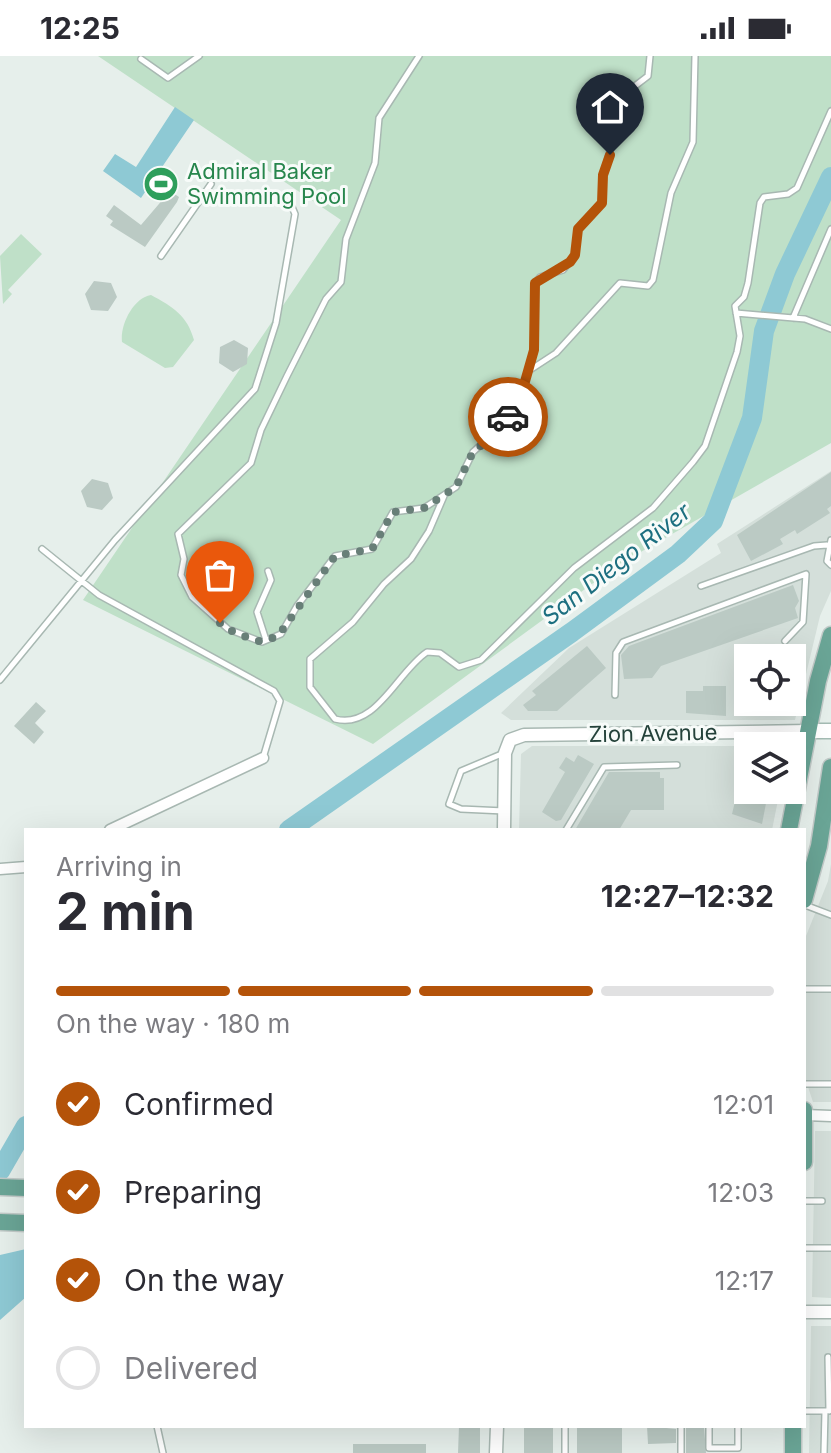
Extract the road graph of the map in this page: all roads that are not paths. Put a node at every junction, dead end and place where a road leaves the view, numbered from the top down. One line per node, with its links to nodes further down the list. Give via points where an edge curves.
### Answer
1 (199, 56): 5 (lane, via 168,78)
2 (419, 56): 23 (lane, via 379,118 375,163 346,239 341,282 326,299 287,376 251,463 178,534 184,559 181,575 192,597 228,629)
3 (650, 56): 14 (lane, via 645,80 625,91 615,106 602,203 578,229 570,262 535,283)
4 (695, 56): 14 (lane, via 693,142 671,193 653,280 648,286 620,283 556,353)
5 (140, 57)
6 (831, 111): 11 (lane, via 797,188 761,200 748,283 735,306)
7 (211, 184): 10 (lane)
8 (292, 207): 20 (lane, via 276,323 260,382)
9 (831, 229): 12 (lane)
10 (161, 256)
11 (740, 313): 12 (lane); 15 (lane, via 737,352 705,446 653,508 574,568 481,660 459,667 440,653 427,652 368,715 355,721 335,719 310,687 310,659 411,559)
12 (790, 318): 13 (lane)
13 (831, 329)
14 (529, 370): 15 (lane, via 506,422 473,452 456,487)
15 (445, 495): 23 (lane, via 424,508 393,512 372,549 335,556 285,630)
16 (829, 542): 18 (lane); 21 (lane)
17 (42, 549): 20 (lane)
18 (831, 565)
19 (268, 571): 23 (lane, via 271,580 257,612)
20 (82, 581): 25 (lane); 30 (lane, via 274,691 279,715)
21 (701, 586)
22 (831, 635): 27 (main road)
23 (267, 641)
24 (785, 641): 26 (lane, via 803,622 806,574 623,642 616,653)
25 (0, 680)
26 (615, 695)
27 (809, 731): 28 (main road, Zion Avenue); 29 (street, Zion Avenue, via 524,735 510,740); 38 (main road)
28 (831, 731)
29 (505, 753): 33 (street); 33 (lane, via 461,771 449,804)
30 (263, 758): 35 (street)
31 (677, 765): 37 (lane, via 604,767)
32 (831, 767): 34 (main road)
33 (504, 811): 36 (street)
34 (827, 818): 41 (main road)
35 (114, 828)
36 (504, 828)
37 (567, 828)
38 (789, 828)
39 (24, 867): 40 (street)
40 (0, 869)
41 (806, 895)
42 (806, 903): 43 (lane)
43 (831, 915)
44 (806, 989): 45 (lane)
45 (831, 989)
46 (806, 1084): 47 (lane)
47 (831, 1084)
48 (806, 1112): 49 (street)
49 (831, 1116)
50 (0, 1187): 51 (main road)
51 (24, 1188)
52 (806, 1201): 53 (lane)
53 (822, 1201)
54 (0, 1222): 55 (main road)
55 (24, 1223)
56 (806, 1248): 57 (lane)
57 (831, 1248)
58 (806, 1312): 59 (street)
59 (831, 1312)
60 (828, 1357): 62 (lane)
61 (806, 1411): 62 (lane)
62 (828, 1411): 75 (lane)
63 (157, 1428): 70 (lane)
64 (497, 1428): 71 (street)
65 (565, 1428): 72 (lane)
66 (681, 1428): 73 (lane)
67 (709, 1428): 68 (lane, via 709,1448 738,1448)
68 (738, 1428)
69 (793, 1428): 74 (main road)
70 (163, 1453)
71 (496, 1453)
72 (565, 1453)
73 (681, 1453)
74 (793, 1453)
75 (824, 1453)

